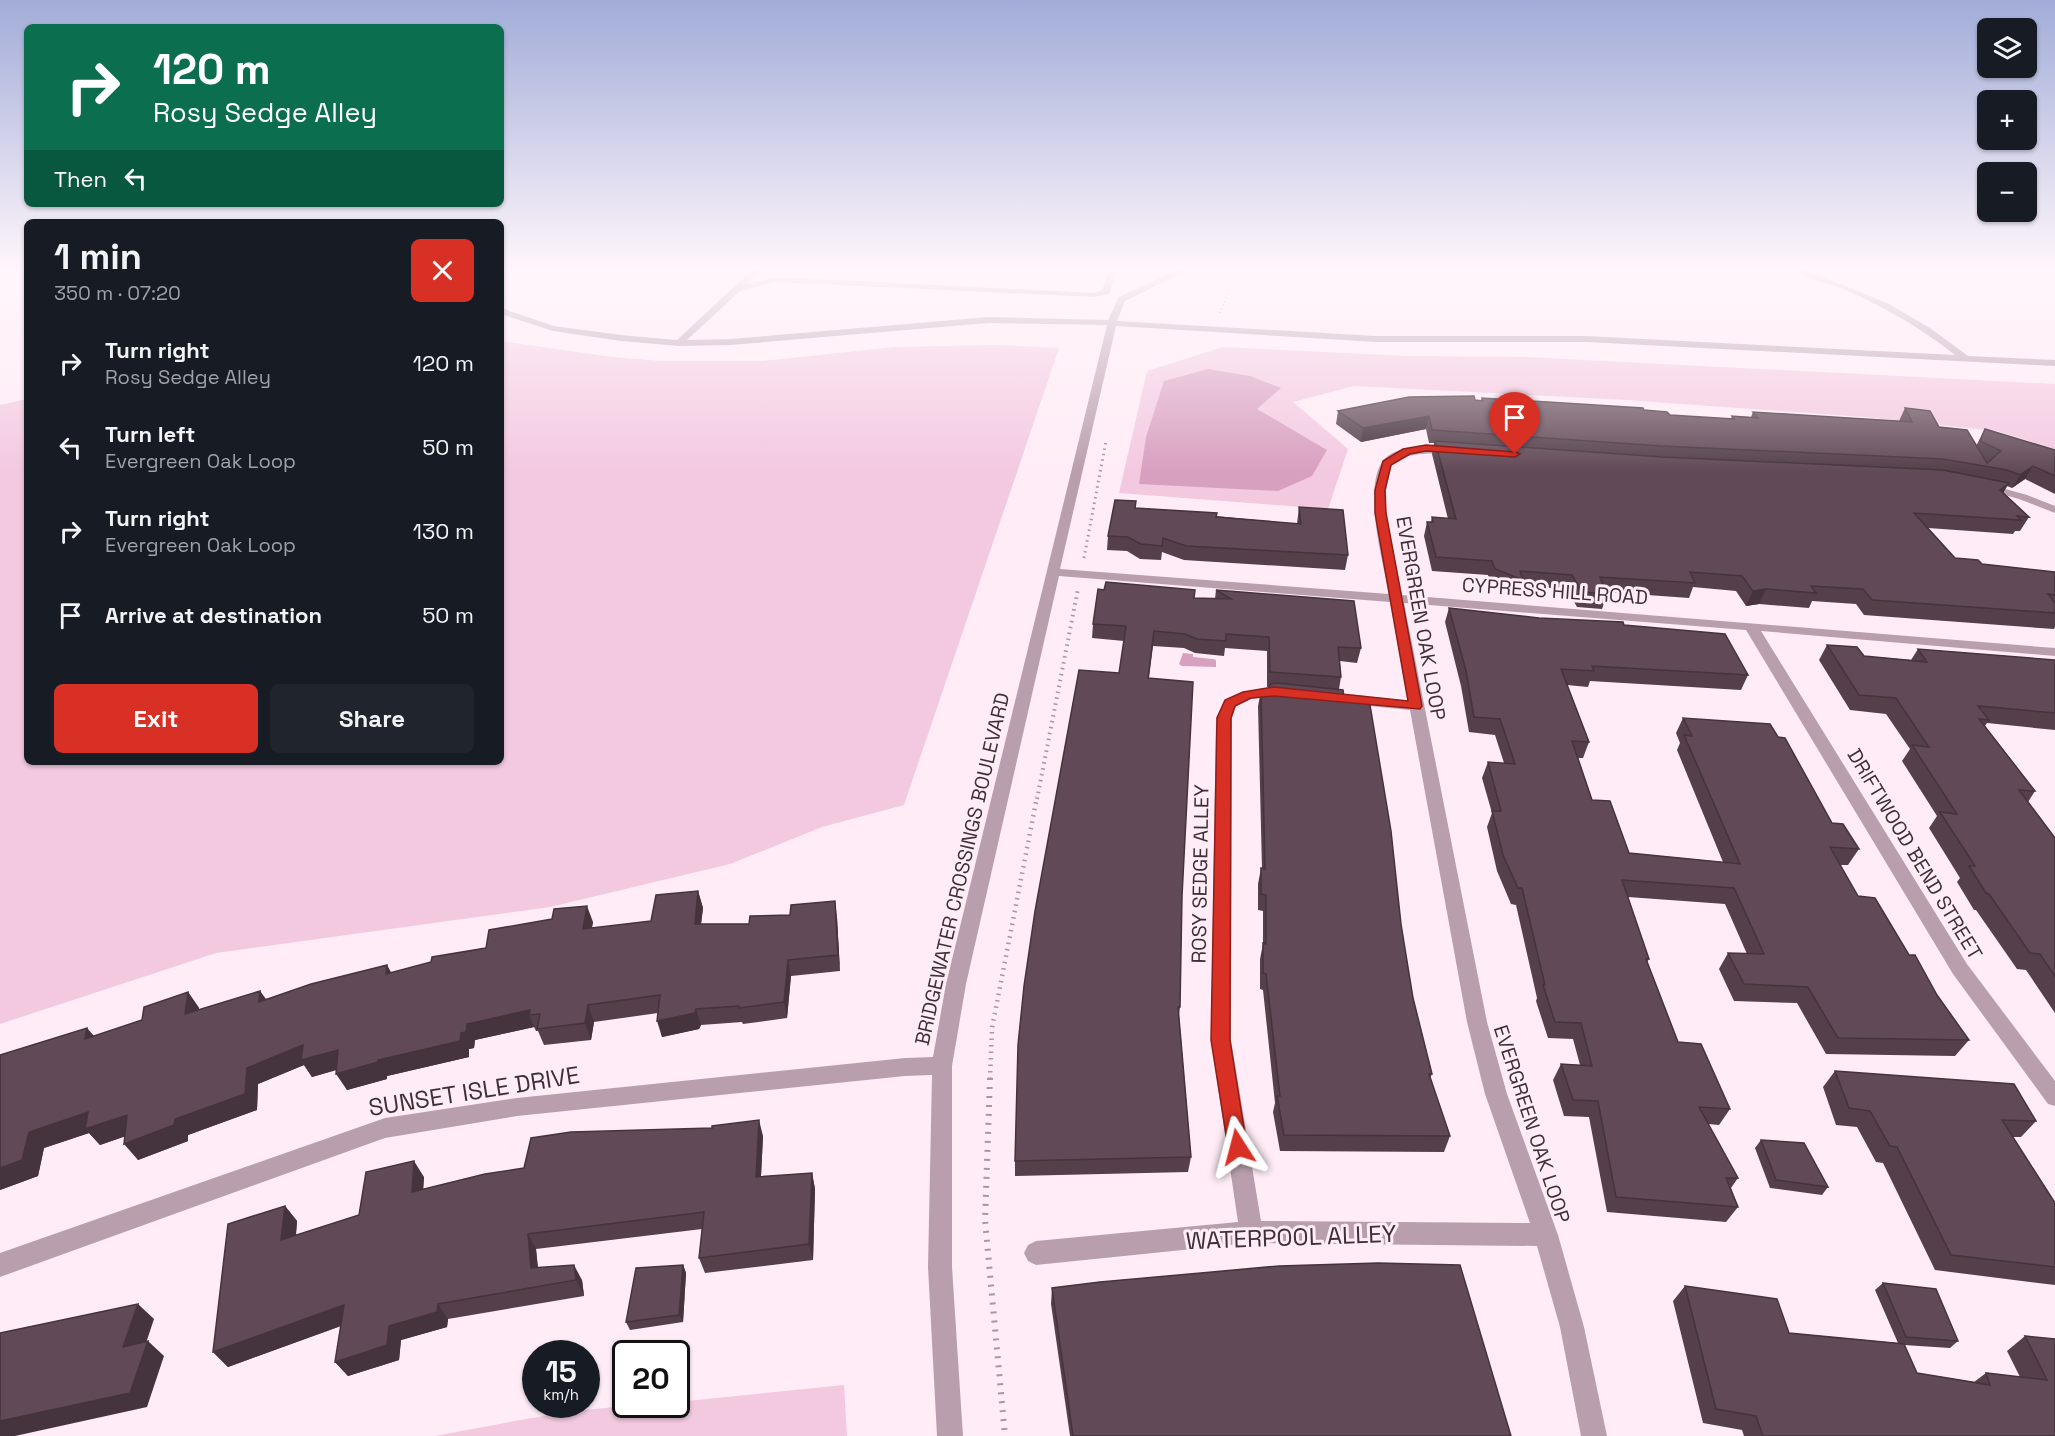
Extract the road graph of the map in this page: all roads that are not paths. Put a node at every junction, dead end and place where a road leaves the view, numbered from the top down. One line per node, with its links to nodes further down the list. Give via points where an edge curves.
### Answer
1 (621, 338): 7 (street)
2 (684, 338): 7 (street)
3 (778, 338): 7 (street)
4 (1108, 338): 13 (street, BRIDGEWATER CROSSINGS BOULEVARD)
5 (1361, 338): 8 (street, via 1586,339)
6 (1940, 338): 8 (street)
7 (679, 343)
8 (1966, 359): 9 (street)
9 (2055, 363)
10 (1468, 451): 14 (street, EVERGREEN OAK LOOP, via 1426,448 1407,451 1387,463 1380,490 1380,513)
11 (1966, 482): 12 (street)
12 (2055, 510)
13 (1052, 572): 14 (street, CYPRESS HILL ROAD); 20 (street, BRIDGEWATER CROSSINGS BOULEVARD, via 956,984)
14 (1395, 598): 15 (street, CYPRESS HILL ROAD); 19 (street, EVERGREEN OAK LOOP)
15 (1751, 626): 16 (street, CYPRESS HILL ROAD); 21 (street, DRIFTWOOD BEND STREET, via 1960,969)
16 (2055, 652)
17 (1296, 694): 22 (street, ROSY SEDGE ALLEY, via 1248,695 1230,703 1224,718 1221,1040)
18 (1331, 697): 19 (street)
19 (1415, 706): 23 (street, EVERGREEN OAK LOOP, via 1477,1022 1496,1094)
20 (942, 1066): 25 (street, SUNSET ISLE DRIVE, via 517,1107 385,1128); 26 (street, BRIDGEWATER CROSSINGS BOULEVARD, via 940,1267)
21 (2055, 1097)
22 (1251, 1232): 23 (street, WATERPOOL ALLEY); 24 (street, WATERPOOL ALLEY)
23 (1546, 1235): 27 (street, EVERGREEN OAK LOOP, via 1572,1327)
24 (1036, 1253)
25 (0, 1265)
26 (950, 1436)
27 (1594, 1436)

